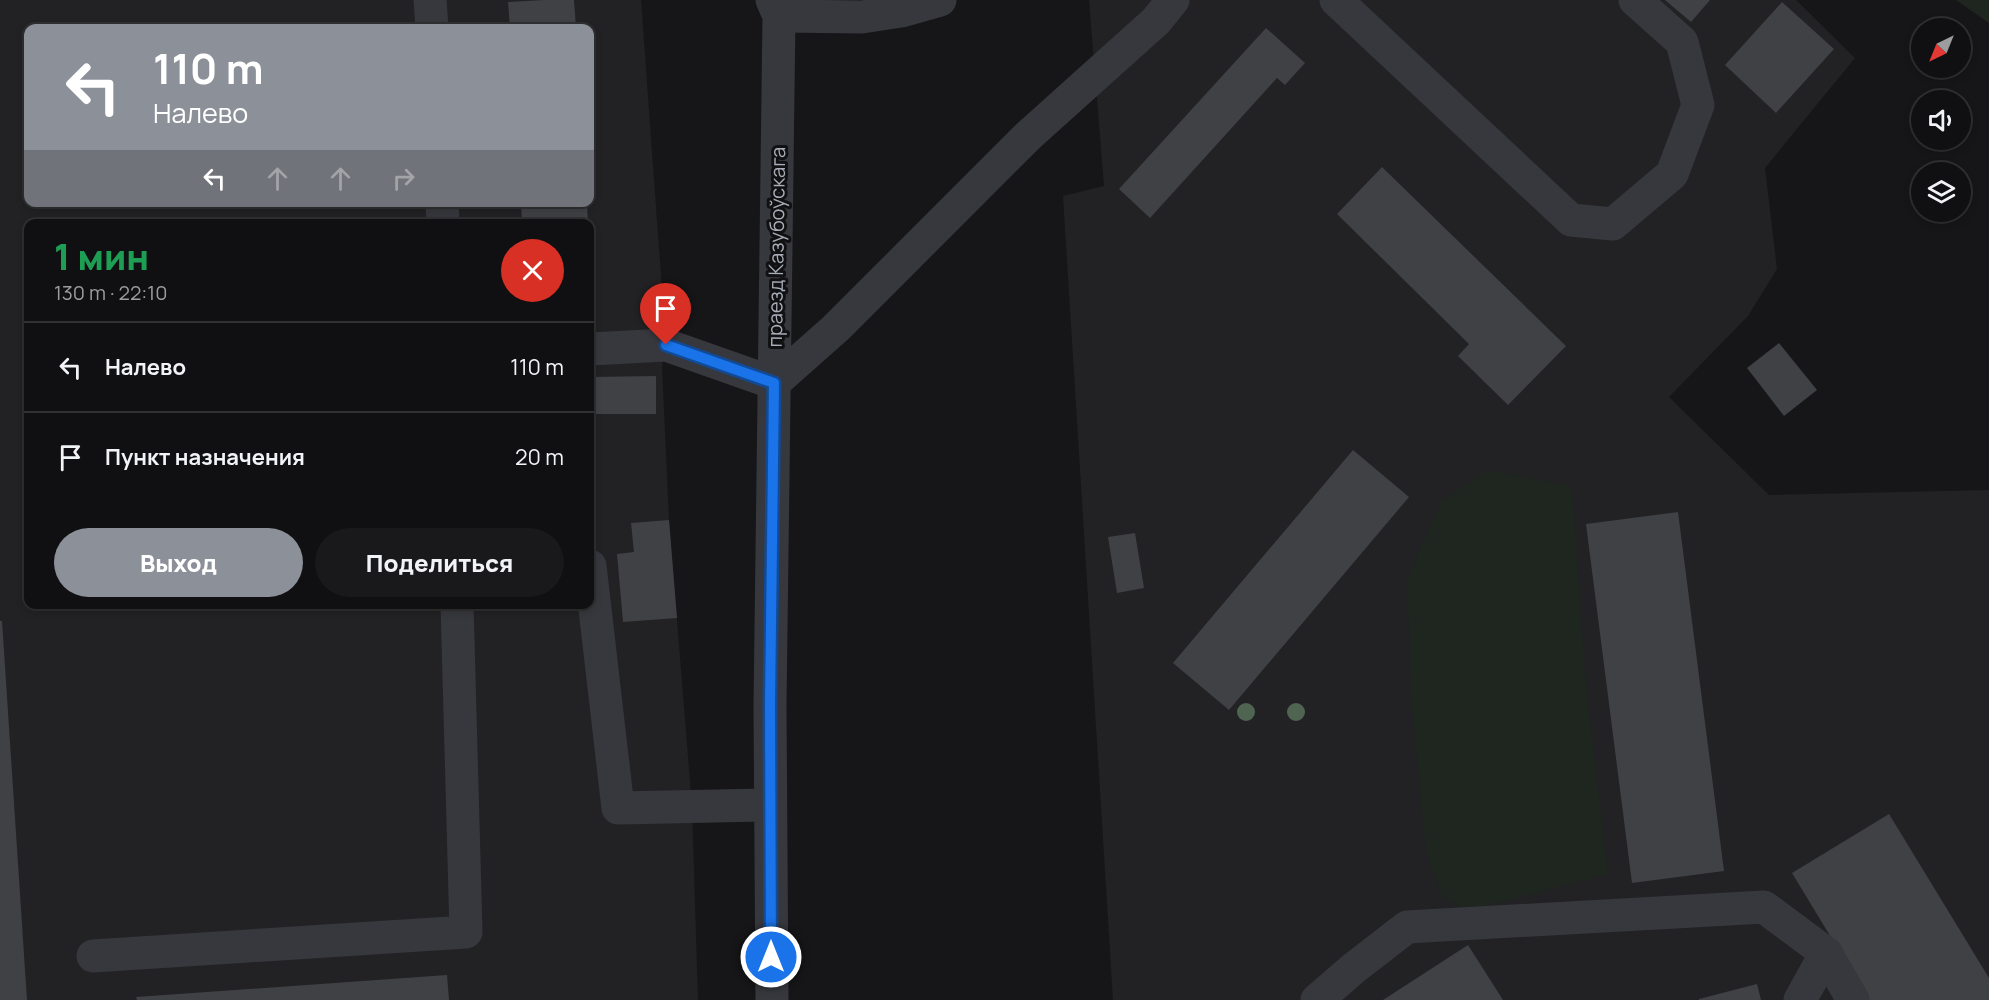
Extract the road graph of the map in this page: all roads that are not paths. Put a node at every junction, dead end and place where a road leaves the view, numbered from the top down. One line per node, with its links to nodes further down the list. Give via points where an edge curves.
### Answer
1 (430, 0): 7 (street)
2 (940, 0): 6 (street, via 862,17)
3 (1173, 0): 9 (street, via 1156,21 1028,136 836,328)
4 (1336, 0): 5 (street, via 1571,220 1613,224 1672,174 1698,105 1682,42)
5 (1635, 0)
6 (776, 8): 9 (street, праезд Казубоўскага)
7 (432, 24)
8 (594, 349): 9 (street, via 666,345)
9 (774, 383): 12 (street, праезд Казубоўскага)
10 (594, 601): 12 (street, via 618,808)
11 (457, 609): 14 (street, via 466,932)
12 (770, 805): 15 (street, праезд Казубоўскага)
13 (1826, 953): 16 (street, via 1764,907 1407,927); 17 (street); 18 (street)
14 (93, 956)
15 (772, 1000)
16 (1317, 1000)
17 (1800, 1000)
18 (1853, 1000)

